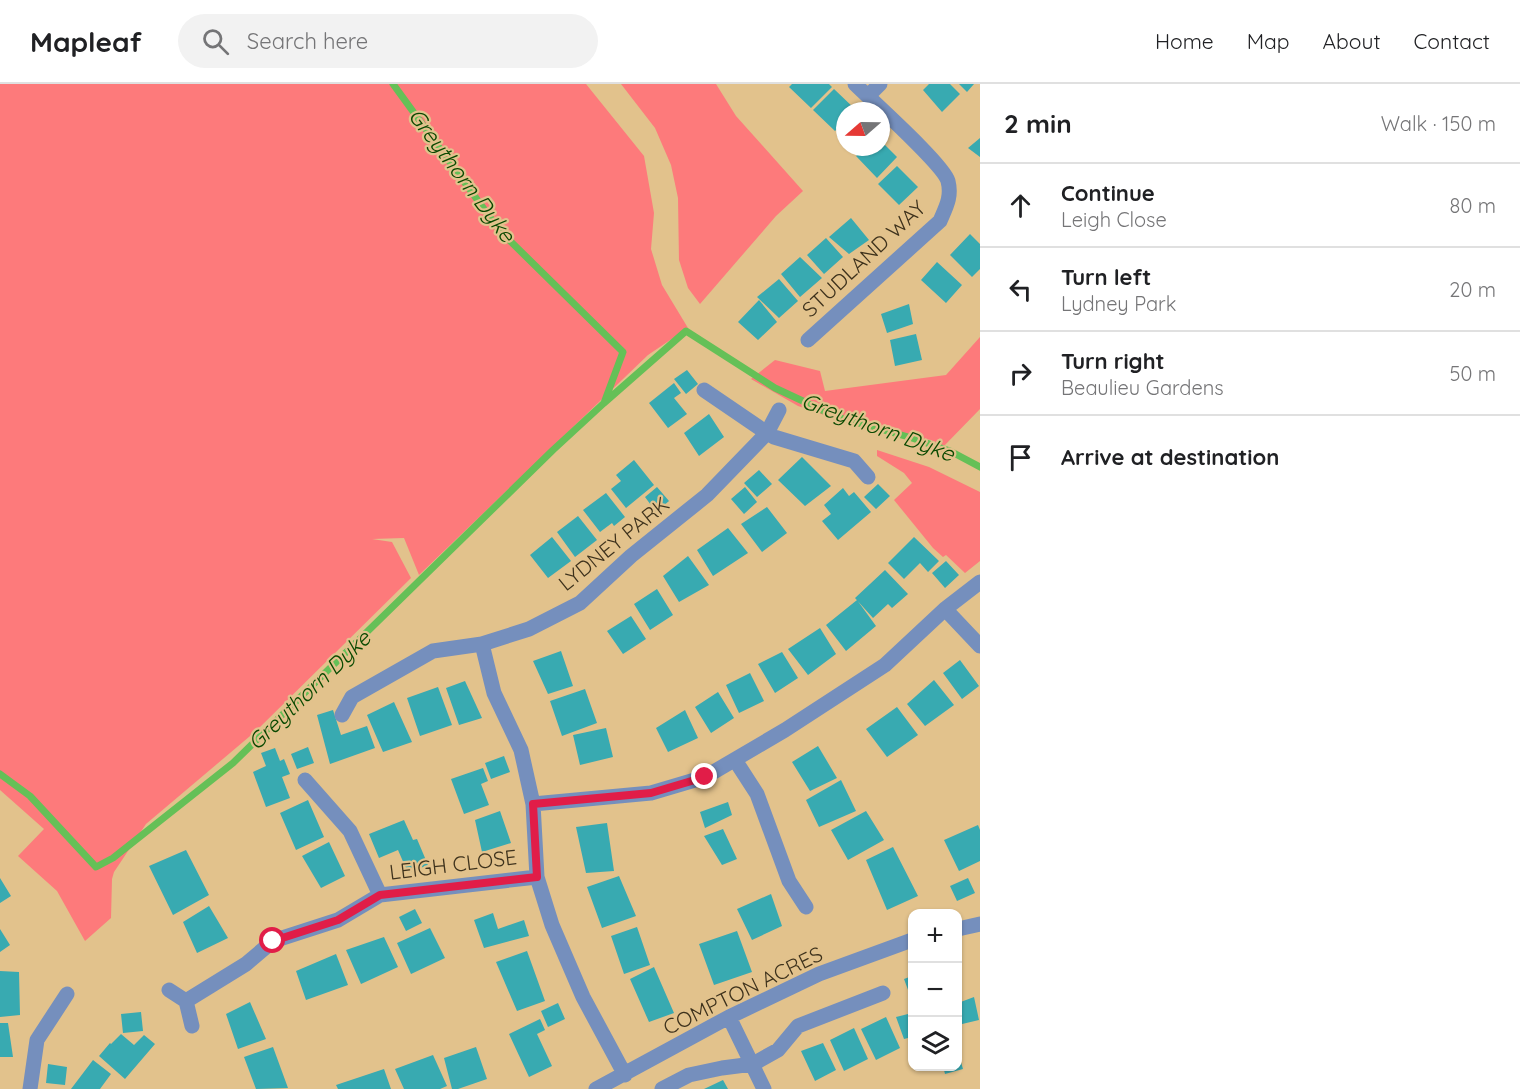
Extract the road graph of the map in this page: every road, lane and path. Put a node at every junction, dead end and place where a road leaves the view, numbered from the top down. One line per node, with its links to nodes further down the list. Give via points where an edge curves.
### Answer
1 (855, 84): 3 (street, STUDLAND WAY)
2 (880, 84): 3 (street)
3 (868, 96): 4 (street, STUDLAND WAY, via 948,179 949,200 940,221)
4 (808, 340)
5 (704, 390): 7 (street)
6 (779, 410): 7 (street, LYDNEY PARK)
7 (770, 435): 8 (street, via 855,461); 11 (street, LYDNEY PARK, via 580,603 529,628)
8 (868, 477)
9 (980, 582): 10 (street)
10 (945, 609): 12 (street); 14 (street, via 885,665)
11 (482, 644): 13 (street, LYDNEY PARK, via 434,651 352,697); 16 (street, via 494,693 521,750)
12 (980, 646)
13 (342, 715)
14 (735, 760): 16 (street, via 705,777 651,793); 19 (street, via 757,794 789,881)
15 (305, 780): 18 (street, via 350,831)
16 (533, 804): 17 (street)
17 (537, 877): 18 (street, LEIGH CLOSE); 30 (street, via 552,925 583,997)
18 (380, 895): 26 (street, LEIGH CLOSE, via 338,920 273,941 246,964)
19 (806, 907)
20 (980, 924): 21 (street)
21 (962, 929)
22 (908, 941): 27 (street, COMPTON ACRES, via 819,974)
23 (169, 990): 26 (street)
24 (883, 993): 29 (street, via 798,1026 778,1050)
25 (67, 994): 31 (street, via 37,1040)
26 (186, 1001): 28 (street)
27 (729, 1017): 29 (street); 30 (street, COMPTON ACRES)
28 (192, 1026)
29 (753, 1064): 33 (street, via 689,1075); 34 (street)
30 (625, 1075): 32 (street, COMPTON ACRES)
31 (30, 1089)
32 (596, 1089)
33 (662, 1089)
34 (764, 1089)

